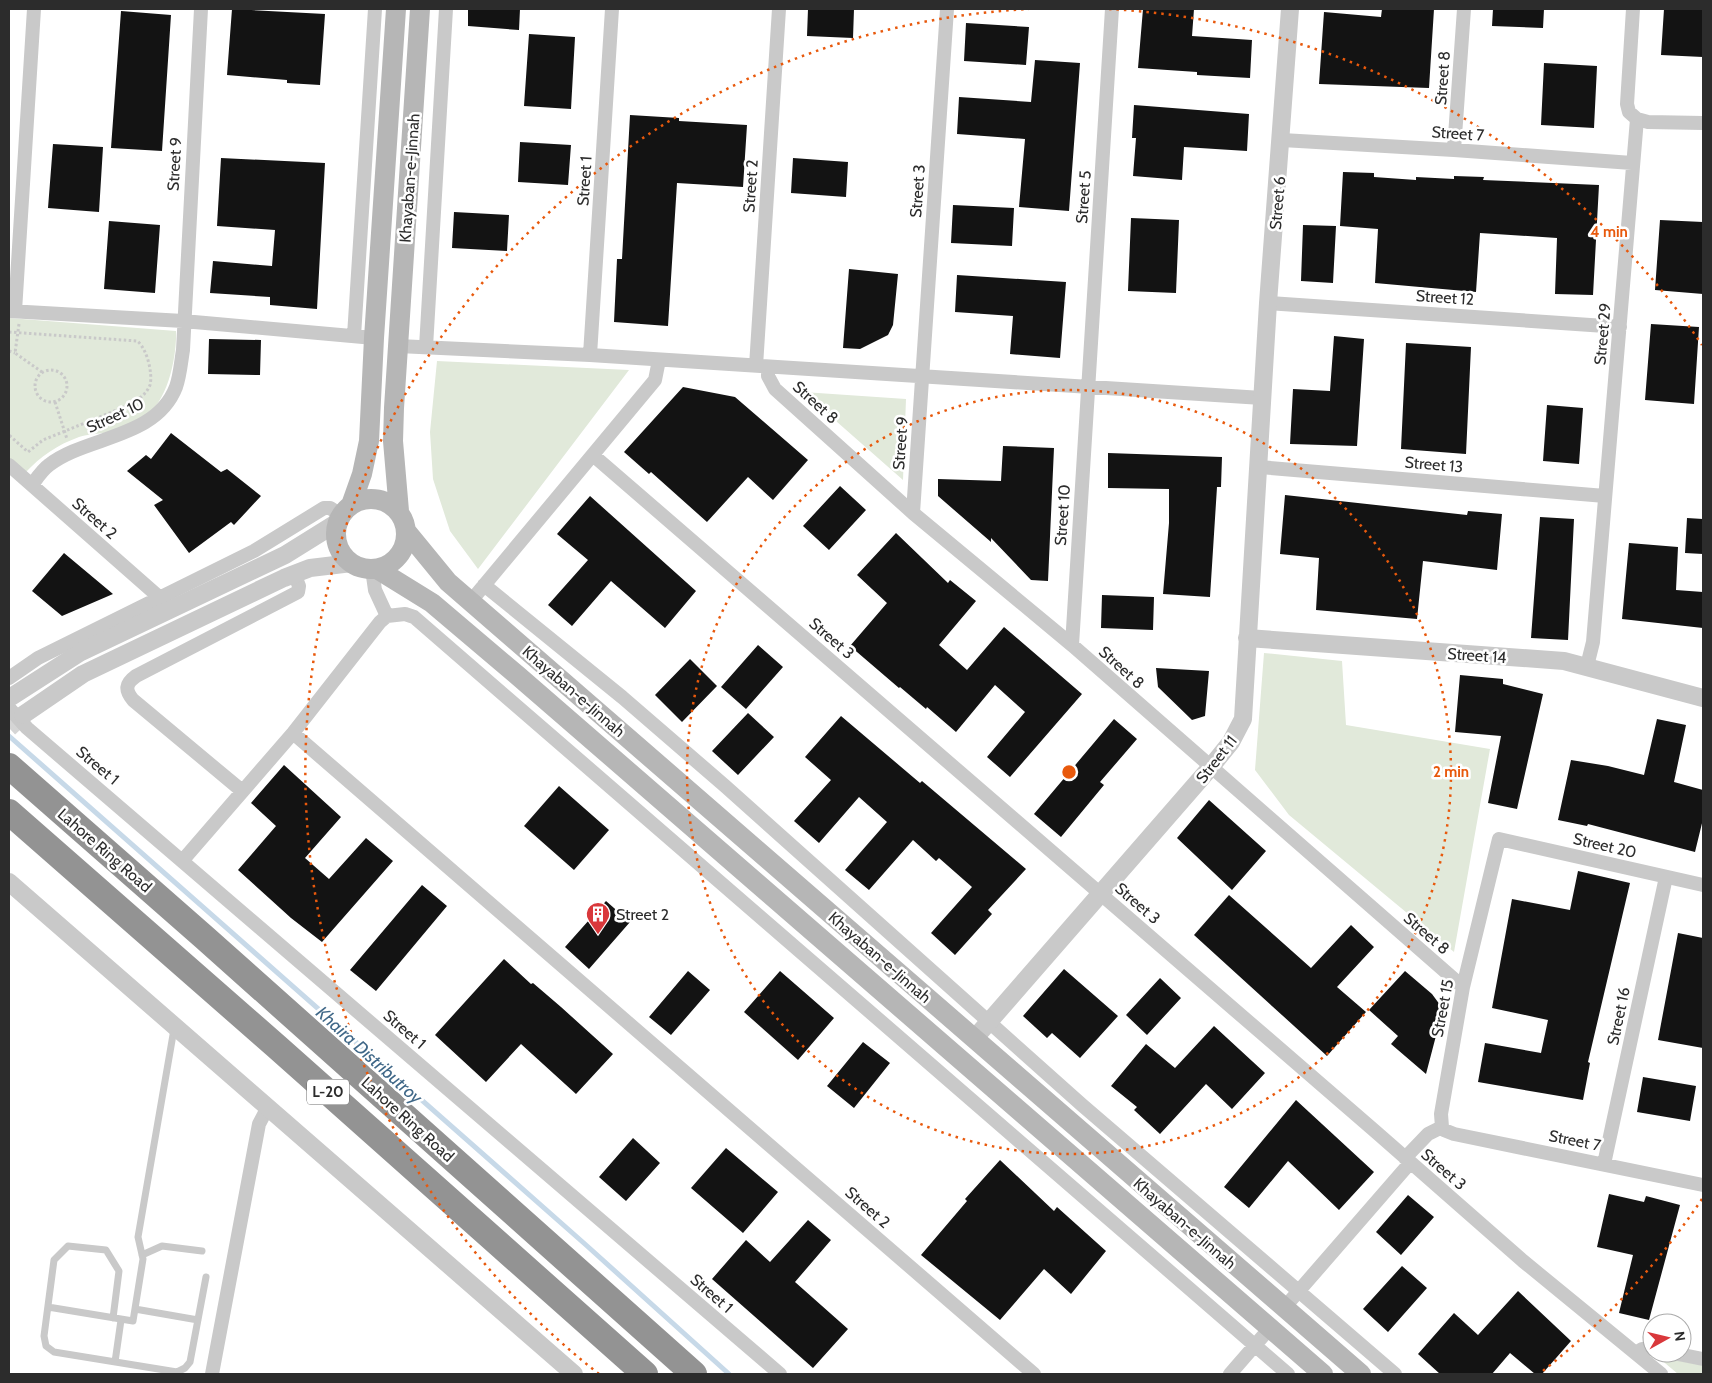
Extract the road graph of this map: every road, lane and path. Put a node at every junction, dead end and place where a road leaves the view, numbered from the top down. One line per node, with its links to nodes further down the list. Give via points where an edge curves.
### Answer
1 (34, 9): 20 (street)
2 (200, 9): 21 (street, Street 9)
3 (375, 9): 25 (street)
4 (396, 9): 25 (main road, Khayaban-e-Jinnah)
5 (420, 9): 26 (main road, Khayaban-e-Jinnah)
6 (446, 9): 27 (street)
7 (612, 9): 30 (street, Street 1)
8 (779, 9): 32 (street, Street 2)
9 (947, 9): 34 (street, Street 3)
10 (1112, 9): 35 (street, Street 5)
11 (1290, 9): 16 (street, Street 6)
12 (1464, 9): 17 (street, Street 8)
13 (1633, 9): 14 (street, via 1627,104 1629,112)
14 (1637, 119): 15 (street); 18 (street, Street 29)
15 (1703, 123)
16 (1282, 140): 17 (street, Street 7); 19 (street, Street 6)
17 (1454, 150): 18 (street, Street 7)
18 (1632, 163): 22 (street, Street 29)
19 (1268, 303): 22 (street, Street 12); 36 (street, Street 6)
20 (15, 311): 21 (street); 24 (path)
21 (183, 321): 25 (street); 43 (street, Street 10, via 183,350 176,388 167,404 145,423 58,460 42,471)
22 (1620, 327): 44 (street, Street 29)
23 (9, 332): 24 (path)
24 (17, 333): 29 (path); 38 (path, via 137,341 142,344 151,378 146,393 134,404)
25 (364, 337): 47 (main road, Khayaban-e-Jinnah, via 369,441 362,474)
26 (398, 346): 27 (street); 45 (main road, Khayaban-e-Jinnah, via 393,441)
27 (426, 347): 30 (street)
28 (9, 351): 29 (path)
29 (15, 353): 33 (path)
30 (590, 355): 31 (street)
31 (659, 360): 32 (street); 40 (street, via 655,380)
32 (762, 367): 34 (street); 46 (street, Street 8, via 774,389)
33 (42, 372): 37 (path, via 36,381 36,392 44,400); 37 (path, via 53,369 66,379 67,390)
34 (923, 375): 35 (street); 46 (street, Street 9)
35 (1088, 388): 36 (street); 57 (street, Street 10)
36 (1262, 398): 42 (street, Street 11)
37 (55, 402): 38 (path)
38 (63, 432): 39 (path, via 43,440 28,452)
39 (9, 435)
40 (594, 456): 52 (street); 72 (street, Street 3)
41 (9, 466): 43 (street, Street 2)
42 (1260, 467): 44 (street, Street 13); 56 (street, Street 11)
43 (32, 486): 53 (street, Street 2)
44 (1605, 496): 58 (street, Street 29, via 1593,642)
45 (399, 511): 47 (main road, via 376,498 358,500); 48 (main road)
46 (912, 513): 57 (street, Street 8)
47 (343, 514): 49 (main road, via 337,541 340,550); 53 (street, via 324,508 261,547); 61 (street, via 285,555 81,652)
48 (407, 532): 50 (main road, via 404,549 399,556); 54 (main road, Khayaban-e-Jinnah, via 440,573)
49 (352, 563): 50 (main road); 51 (street)
50 (375, 569): 55 (street, via 375,590); 92 (main road, Khayaban-e-Jinnah, via 432,603 517,675)
51 (294, 573): 61 (street); 65 (street, via 298,592 136,676 127,687 133,700)
52 (484, 584): 54 (street); 74 (street, via 695,761)
53 (159, 598): 59 (street, via 38,658)
54 (471, 601): 76 (main road, Khayaban-e-Jinnah)
55 (387, 616): 62 (street); 93 (street, via 405,614 414,618)
56 (1247, 638): 58 (street, Street 14, via 1564,661); 64 (street, Street 11, via 1243,719 1231,742)
57 (1072, 646): 64 (street, Street 8)
58 (1587, 666): 60 (street, Street 14)
59 (9, 678)
60 (1703, 698)
61 (14, 706): 68 (street, Street 1, via 27,728)
62 (293, 733): 65 (street); 103 (street, Street 2)
63 (9, 766): 101 (highway, Lahore Ring Road / L-20)
64 (1210, 768): 72 (street, Street 11); 73 (street, Street 8)
65 (241, 790): 68 (street)
66 (9, 812): 100 (highway, Lahore Ring Road / L-20)
67 (1499, 839): 69 (street, Street 20); 73 (street, Street 15)
68 (183, 860): 102 (street, Street 1)
69 (1666, 877): 71 (street, Street 20); 80 (street, Street 16)
70 (9, 882): 75 (street)
71 (1703, 885)
72 (1100, 892): 74 (street, Street 11); 79 (street, Street 3)
73 (1463, 987): 78 (street, Street 15, via 1441,1114)
74 (989, 1022): 76 (street, Street 11); 85 (street)
75 (175, 1027): 77 (street); 83 (lane, via 138,1237)
76 (974, 1039): 87 (main road, Khayaban-e-Jinnah)
77 (268, 1107): 98 (street, via 259,1124); 99 (street)
78 (1442, 1127): 79 (street, via 1428,1134); 80 (street, Street 7, via 1454,1134)
79 (1408, 1161): 85 (street); 95 (street, Street 3, via 1523,1261)
80 (1604, 1164): 81 (street, Street 7)
81 (1703, 1185)
82 (202, 1251): 83 (lane, via 162,1246)
83 (142, 1255): 88 (lane)
84 (206, 1277): 91 (lane)
85 (1299, 1292): 87 (street); 108 (street)
86 (48, 1307): 89 (lane); 89 (lane, via 54,1260 59,1253 68,1246 106,1250 119,1271); 96 (lane, via 44,1336 46,1346 54,1352)
87 (1284, 1308): 107 (main road, Khayaban-e-Jinnah)
88 (135, 1309): 90 (lane, via 133,1321); 91 (lane)
89 (113, 1318): 90 (lane)
90 (122, 1320): 96 (lane)
91 (198, 1320): 97 (lane, via 186,1368 177,1372)
92 (1270, 1328): 93 (street); 106 (main road, Khayaban-e-Jinnah)
93 (1255, 1346): 104 (street); 105 (street)
94 (1642, 1350): 95 (street)
95 (1637, 1353): 109 (street, Street 3)
96 (115, 1362): 97 (lane)
97 (144, 1371)
98 (212, 1374)
99 (574, 1374)
100 (645, 1374)
101 (694, 1374)
102 (780, 1374)
103 (1034, 1374)
104 (1230, 1374)
105 (1288, 1374)
106 (1323, 1374)
107 (1361, 1374)
108 (1395, 1374)
109 (1661, 1374)

